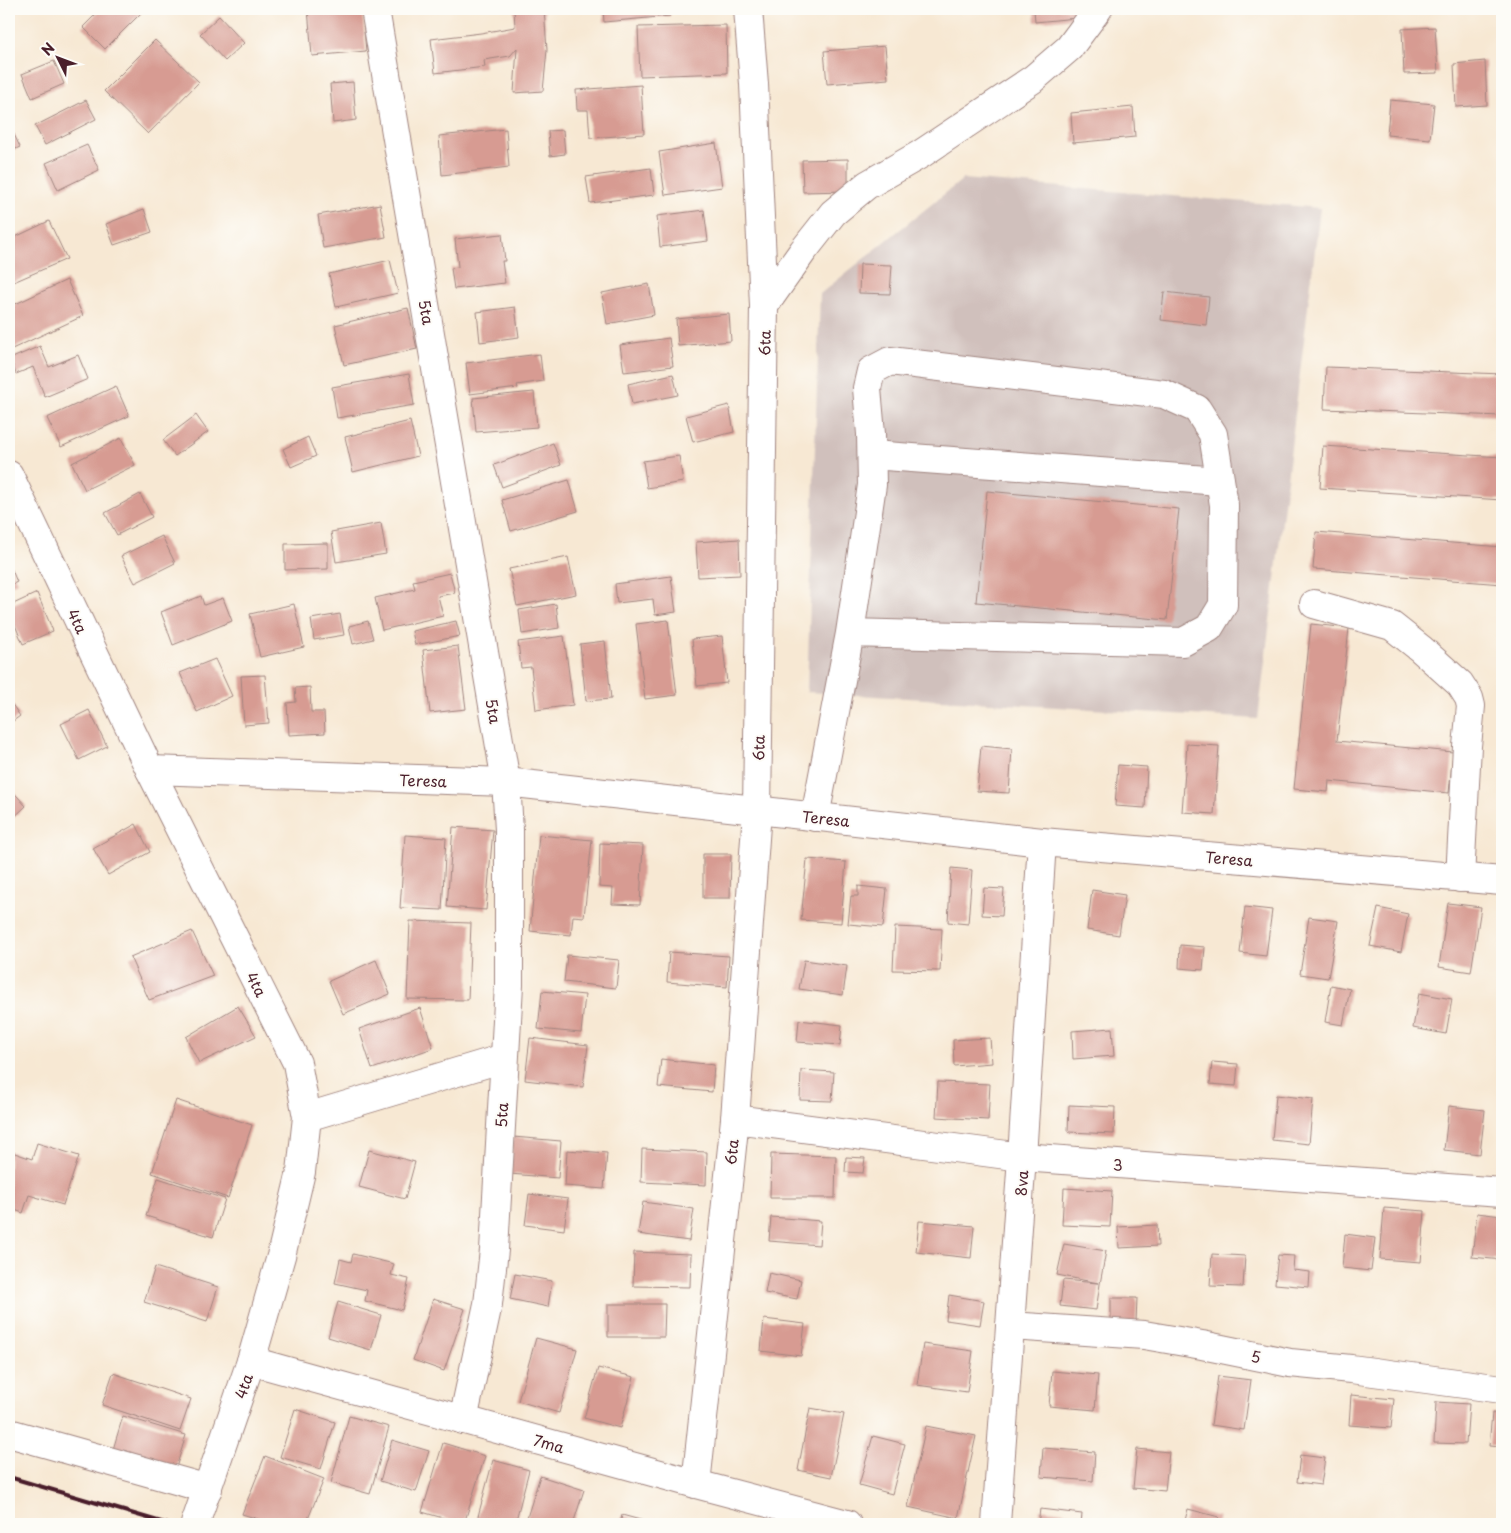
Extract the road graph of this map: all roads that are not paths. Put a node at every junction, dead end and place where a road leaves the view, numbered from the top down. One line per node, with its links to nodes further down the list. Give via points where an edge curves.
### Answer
1 (375, 9): 11 (street, 5ta)
2 (748, 9): 4 (street, 6ta)
3 (1098, 9): 4 (street, via 1069,48 1033,79 921,154 867,185 832,213)
4 (764, 306): 12 (street, 6ta)
5 (872, 455): 7 (street); 7 (street, via 867,388 871,370 890,361 1164,394 1197,409 1213,434); 9 (street, via 872,485)
6 (9, 475): 10 (street, 4ta)
7 (1220, 481): 9 (street, via 1224,505 1223,604 1209,628 1183,642)
8 (1314, 604): 15 (street, via 1392,626 1460,684 1469,698)
9 (850, 633): 13 (street)
10 (150, 770): 11 (street, Teresa); 18 (street, 4ta, via 297,1064)
11 (506, 782): 12 (street, Teresa); 17 (street, 5ta, via 509,984)
12 (757, 810): 13 (street, Teresa); 19 (street, 6ta)
13 (815, 817): 14 (street, Teresa)
14 (1042, 842): 15 (street, Teresa); 20 (street, 8va)
15 (1460, 878): 16 (street, Teresa)
16 (1502, 881)
17 (504, 1058): 18 (street); 25 (street, 5ta, via 494,1250 488,1304)
18 (307, 1117): 23 (street, 4ta, via 301,1172)
19 (735, 1119): 20 (street, 3); 27 (street, 6ta)
20 (1022, 1157): 21 (street, 3); 22 (street, 8va)
21 (1502, 1192)
22 (1010, 1326): 24 (street, 5, via 1144,1335 1290,1363); 31 (street, 8va)
23 (251, 1360): 25 (street, 7ma); 28 (street, 4ta)
24 (1502, 1389)
25 (464, 1420): 27 (street, 7ma)
26 (9, 1433): 28 (street)
27 (696, 1484): 30 (street, 7ma)
28 (208, 1489): 29 (street, 4ta)
29 (195, 1524)
30 (847, 1524)
31 (996, 1524)

